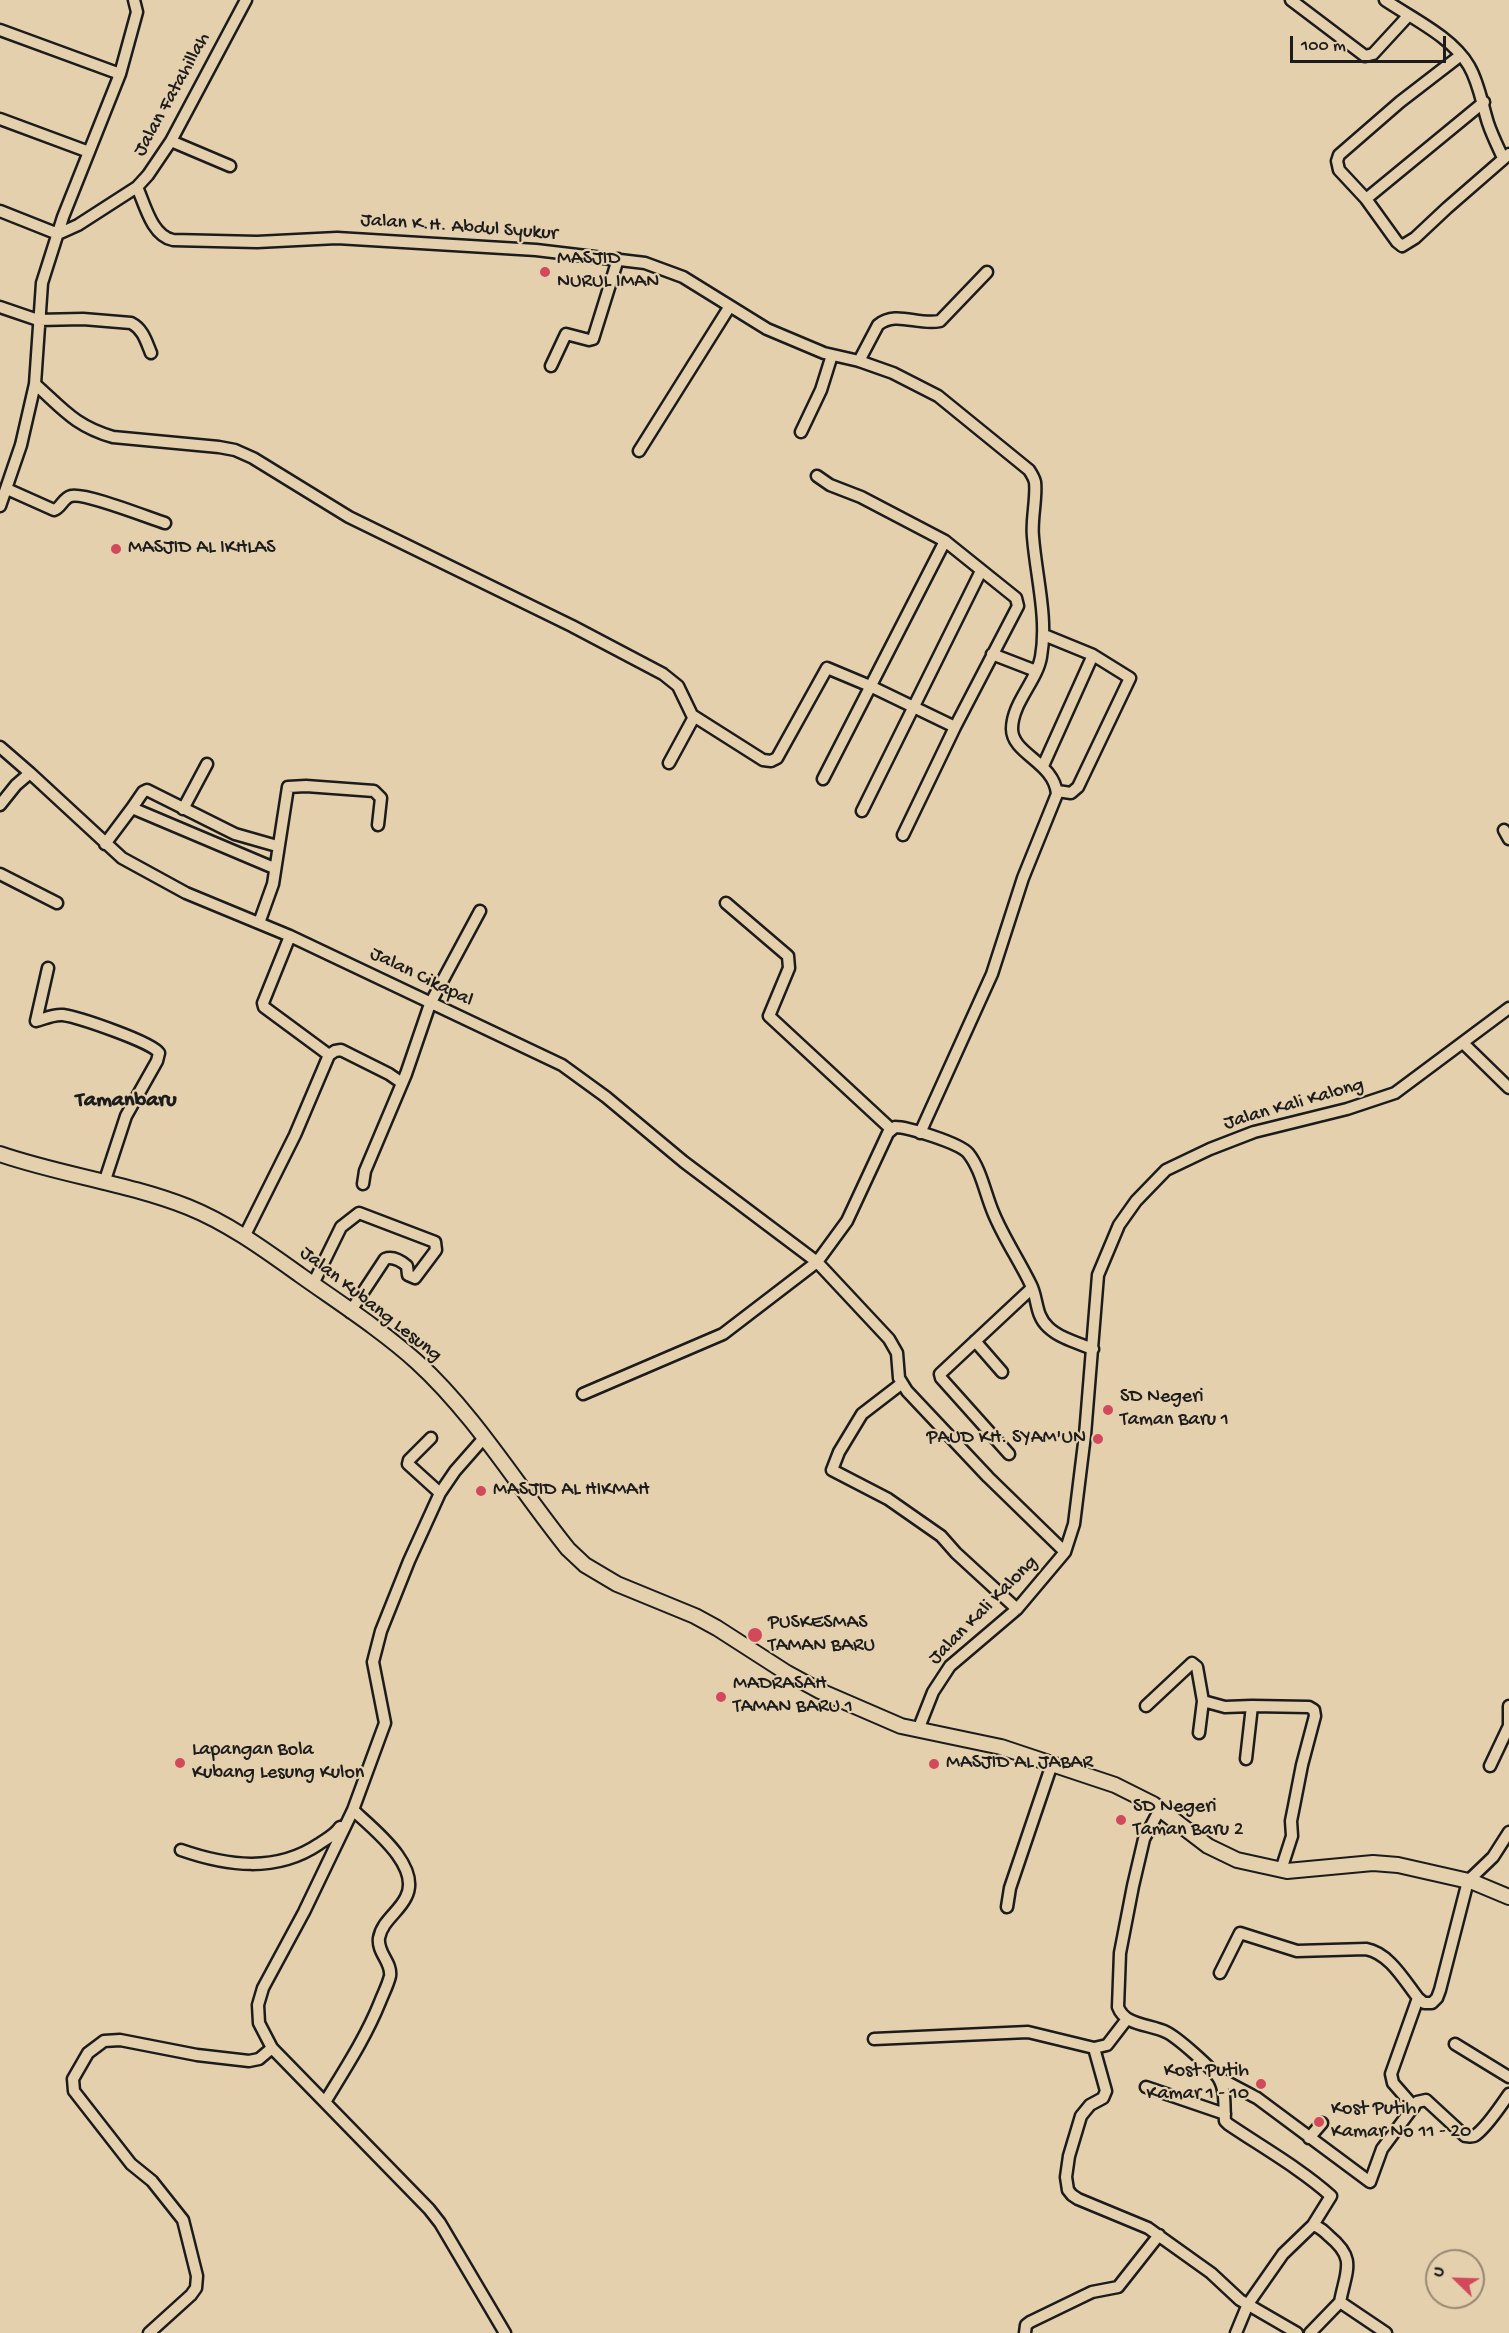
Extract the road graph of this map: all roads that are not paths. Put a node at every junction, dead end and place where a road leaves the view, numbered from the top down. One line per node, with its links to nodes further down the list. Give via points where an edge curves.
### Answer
1 (134, 0): 8 (street, via 137,12)
2 (246, 0): 11 (street, Jalan Fatahillah)
3 (1291, 0): 5 (street, via 1365,56 1373,54)
4 (1385, 0): 5 (street)
5 (1408, 16): 7 (street)
6 (0, 30): 8 (street)
7 (1461, 55): 9 (street); 16 (street, via 1339,155 1339,170)
8 (120, 74): 12 (street)
9 (1484, 102): 13 (street, via 1488,124); 16 (street)
10 (0, 118): 12 (street)
11 (171, 141): 14 (street); 15 (street, Jalan Fatahillah)
12 (89, 153): 18 (street)
13 (1506, 156): 16 (street, via 1405,246 1397,242)
14 (230, 166)
15 (137, 187): 18 (street, Jalan Fatahillah, via 74,228); 19 (street, Jalan K.H. Abdul Syukur, via 160,234 185,242 337,238)
16 (1366, 199)
17 (0, 211): 18 (street)
18 (58, 234): 23 (street, via 42,283)
19 (618, 259): 21 (street, Jalan K.H. Abdul Syukur, via 645,263 683,277); 27 (street, via 593,339 566,334)
20 (987, 272): 26 (street, via 940,321 883,321)
21 (730, 306): 25 (street, Jalan K.H. Abdul Syukur, via 767,329); 30 (street)
22 (0, 307): 23 (street)
23 (38, 320): 24 (street, via 131,323 143,334); 28 (street)
24 (151, 353)
25 (832, 355): 26 (street, Jalan K.H. Abdul Syukur); 29 (street)
26 (859, 361): 37 (street, Jalan K.H. Abdul Syukur, via 938,396 1029,470 1035,482 1033,535)
27 (551, 366)
28 (34, 384): 32 (street); 43 (street, via 79,424 100,433 227,448 253,458 349,518 663,674 678,686)
29 (801, 432)
30 (639, 451)
31 (817, 476): 35 (street)
32 (8, 489): 33 (street); 34 (street, via 54,510 74,495)
33 (0, 507)
34 (165, 523)
35 (945, 541): 36 (street); 41 (street)
36 (981, 571): 38 (street, via 1018,602); 42 (street)
37 (1044, 635): 39 (street); 40 (street, Jalan K.H. Abdul Syukur)
38 (992, 654): 40 (street); 44 (street)
39 (1093, 655): 48 (street); 51 (street, via 1130,680 1078,787 1071,793)
40 (1036, 670): 48 (street, Jalan K.H. Abdul Syukur, via 1012,728 1020,747)
41 (870, 686): 42 (street); 43 (street, via 827,668 777,758 771,761 763,760); 50 (street)
42 (913, 707): 44 (street); 55 (street)
43 (694, 717): 46 (street)
44 (955, 727): 57 (street)
45 (0, 747): 49 (street, Jalan Cikapal)
46 (669, 763)
47 (207, 764): 54 (street)
48 (1043, 766): 51 (street)
49 (30, 772): 52 (street); 58 (street, Jalan Cikapal)
50 (823, 779)
51 (1057, 791): 75 (street, via 1023,878 993,974)
52 (0, 805)
53 (132, 807): 54 (street, via 147,790); 58 (street); 60 (street)
54 (183, 809): 59 (street, via 238,836)
55 (862, 811)
56 (378, 825): 59 (street, via 381,798 374,791 290,786 286,790)
57 (903, 836)
58 (105, 844): 65 (street, Jalan Cikapal, via 122,858 186,893)
59 (278, 846): 60 (street)
60 (274, 868): 65 (street, via 273,884)
61 (0, 874): 62 (street)
62 (57, 903)
63 (726, 903): 74 (street, via 788,956 789,968 769,1017)
64 (480, 911): 68 (street)
65 (259, 923): 66 (street, Jalan Cikapal)
66 (290, 936): 68 (street, Jalan Cikapal); 71 (street, via 264,1007)
67 (48, 968): 77 (street, via 36,1021 55,1015 77,1018 141,1041 159,1053 126,1116)
68 (430, 1004): 72 (street); 80 (street, Jalan Cikapal, via 562,1065)
69 (1509, 1008): 70 (street, Jalan Kali Kalong)
70 (1463, 1043): 73 (street); 85 (street, Jalan Kali Kalong, via 1382,1099 1254,1132 1166,1170 1119,1225 1098,1275)
71 (329, 1055): 72 (street, via 341,1050); 79 (street, via 295,1136)
72 (402, 1083): 78 (street, via 368,1162)
73 (1509, 1088)
74 (891, 1129): 75 (street, via 900,1127); 80 (street, via 847,1221)
75 (920, 1133): 82 (street, via 967,1152)
76 (0, 1154): 77 (street, Jalan Kubang Lesung)
77 (104, 1183): 79 (street, Jalan Kubang Lesung, via 190,1208)
78 (363, 1184)
79 (244, 1237): 81 (street, Jalan Kubang Lesung)
80 (817, 1262): 87 (street, Jalan Cikapal, via 889,1339 897,1353); 88 (street, via 723,1334)
81 (313, 1284): 83 (street, Jalan Kubang Lesung); 83 (street, via 341,1227 358,1213 435,1242 436,1250 415,1278 408,1275 406,1265 385,1259)
82 (1032, 1288): 84 (street); 85 (street, via 1038,1312 1049,1328)
83 (350, 1312): 90 (street, Jalan Kubang Lesung, via 418,1362)
84 (975, 1341): 86 (street); 91 (street, via 940,1376)
85 (1093, 1349): 93 (street, Jalan Kali Kalong, via 1074,1524)
86 (1002, 1372)
87 (901, 1384): 93 (street); 94 (street, via 862,1414 832,1470 888,1499 941,1536)
88 (583, 1394)
89 (431, 1438): 92 (street, via 408,1464)
90 (484, 1438): 92 (street); 100 (street, Jalan Kubang Lesung, via 561,1540 585,1565 617,1584 710,1624 802,1682)
91 (1009, 1454)
92 (440, 1493): 106 (street, via 374,1652 385,1723)
93 (1065, 1552): 94 (street, Jalan Kali Kalong)
94 (1017, 1609): 100 (street, Jalan Kali Kalong, via 950,1666 933,1692)
95 (1203, 1701): 96 (street, via 1197,1667 1192,1663); 97 (street, via 1225,1707); 101 (street)
96 (1146, 1706)
97 (1252, 1706): 102 (street); 109 (street, via 1309,1707 1315,1712 1291,1821 1292,1836)
98 (1509, 1706): 99 (street)
99 (1509, 1728): 104 (street)
100 (918, 1730): 103 (street, Jalan Kubang Lesung, via 1001,1747)
101 (1199, 1733)
102 (1246, 1759)
103 (1052, 1764): 105 (street, Jalan Kubang Lesung, via 1115,1785); 112 (street)
104 (1490, 1766)
105 (1160, 1809): 109 (street, Jalan Kubang Lesung, via 1208,1846 1237,1860); 115 (street, via 1140,1850 1120,1953 1118,2007)
106 (352, 1810): 108 (street, via 337,1832 286,1861 268,1864 209,1860); 118 (street, via 263,1988 258,2005 259,2023); 124 (street, via 389,1844 405,1866 410,1887 378,1941 390,1966 389,1981 355,2053)
107 (1509, 1832): 110 (street, via 1493,1857)
108 (181, 1850)
109 (1281, 1870): 110 (street, Jalan Kubang Lesung, via 1381,1864)
110 (1468, 1881): 111 (street, Jalan Kubang Lesung); 114 (street, via 1437,1998 1428,2004)
111 (1509, 1896)
112 (1007, 1907)
113 (1220, 1973): 114 (street, via 1240,1933 1297,1951 1366,1948 1384,1956)
114 (1418, 1998): 125 (street, via 1391,2074 1393,2084)
115 (1127, 2019): 119 (street, via 1107,2045); 121 (street, via 1167,2032)
116 (874, 2039): 119 (street, via 1028,2031)
117 (1455, 2044): 120 (street)
118 (272, 2048): 124 (street); 133 (street, via 259,2059 249,2061 120,2040 104,2041 88,2053 73,2079 74,2091 86,2108 183,2220 197,2276 196,2288)
119 (1094, 2048): 130 (street, via 1106,2091 1082,2116 1069,2156 1068,2190 1078,2199)
120 (1509, 2077)
121 (1219, 2078): 126 (street); 128 (street, via 1257,2098)
122 (1146, 2086): 126 (street)
123 (1509, 2094): 125 (street, via 1490,2120 1470,2137 1426,2100)
124 (325, 2102): 134 (street, via 440,2223)
125 (1414, 2107): 128 (street, via 1382,2149 1370,2182)
126 (1224, 2114): 129 (street, via 1228,2124 1312,2178 1331,2196)
127 (1322, 2123): 128 (street)
128 (1309, 2138)
129 (1313, 2225): 131 (street, via 1340,2243 1347,2256); 132 (street, via 1284,2254)
130 (1159, 2235): 132 (street); 135 (street, via 1118,2287 1092,2292 1030,2322)
131 (1340, 2302): 138 (street); 139 (street)
132 (1248, 2304): 136 (street); 137 (street)
133 (149, 2333)
134 (505, 2333)
135 (1025, 2333)
136 (1236, 2333)
137 (1297, 2333)
138 (1310, 2333)
139 (1386, 2333)

